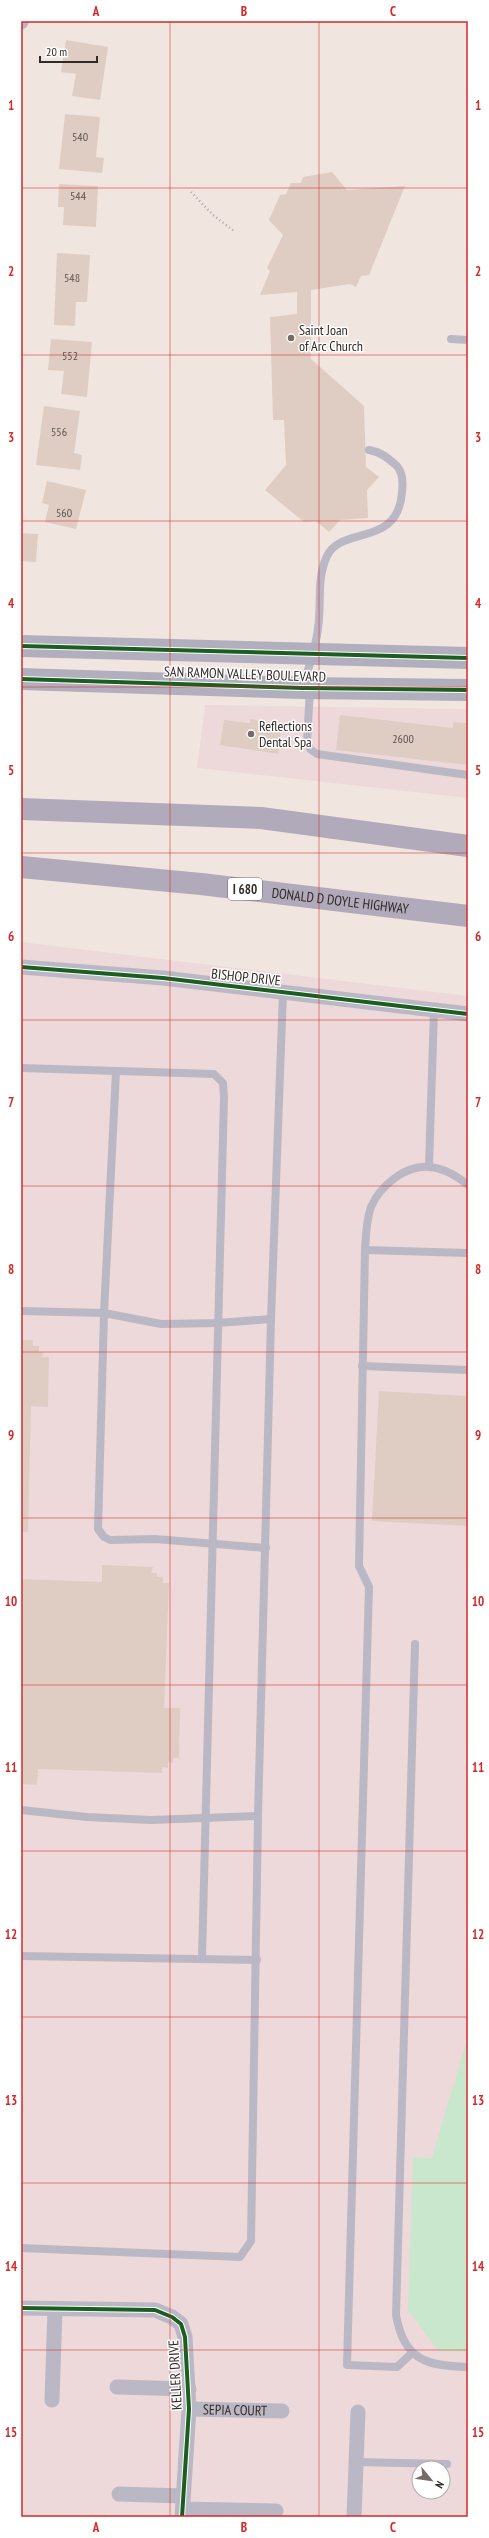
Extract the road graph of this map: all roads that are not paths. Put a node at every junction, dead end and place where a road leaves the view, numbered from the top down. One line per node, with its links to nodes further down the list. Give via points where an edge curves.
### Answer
1 (451, 339): 2 (lane)
2 (468, 340)
3 (369, 450): 5 (lane, via 388,457 400,470 403,484 402,500 394,520 375,532 338,545 328,555 320,577 318,629)
4 (21, 646): 5 (main road, SAN RAMON VALLEY BOULEVARD)
5 (311, 654): 6 (main road, SAN RAMON VALLEY BOULEVARD); 8 (lane)
6 (468, 658)
7 (21, 679): 8 (main road, SAN RAMON VALLEY BOULEVARD)
8 (306, 688): 9 (main road, SAN RAMON VALLEY BOULEVARD); 10 (lane, via 307,742 310,749 317,754)
9 (468, 690)
10 (468, 775)
11 (21, 809): 12 (highway, via 260,818)
12 (468, 846)
13 (21, 868): 14 (highway, DONALD D DOYLE HIGHWAY / I 680, via 201,884)
14 (468, 916)
15 (21, 967): 16 (street, BISHOP DRIVE, via 163,978)
16 (283, 992): 17 (street, BISHOP DRIVE); 27 (lane)
17 (434, 1010): 18 (street, BISHOP DRIVE); 21 (lane)
18 (468, 1014)
19 (21, 1068): 20 (lane)
20 (116, 1071): 26 (lane); 28 (lane, via 214,1074 223,1082)
21 (429, 1167): 22 (lane, via 455,1176); 23 (lane, via 401,1174 379,1194 367,1221)
22 (468, 1185)
23 (365, 1250): 24 (lane); 29 (lane)
24 (468, 1253)
25 (21, 1311): 26 (lane)
26 (104, 1313): 28 (lane, via 160,1324); 31 (lane, via 98,1529 110,1540)
27 (271, 1318): 28 (lane); 32 (lane)
28 (218, 1323): 31 (lane)
29 (362, 1366): 30 (lane); 43 (lane, via 359,1566 369,1587 347,2366 397,2367)
30 (468, 1370)
31 (213, 1542): 32 (lane); 36 (lane)
32 (266, 1548): 35 (lane)
33 (415, 1644): 43 (lane, via 396,2315 402,2340)
34 (21, 1810): 36 (lane, via 87,1817)
35 (258, 1816): 36 (lane); 39 (lane)
36 (205, 1820): 38 (lane)
37 (21, 1956): 38 (lane)
38 (202, 1958): 39 (lane)
39 (257, 1960): 40 (lane, via 251,2241 240,2257)
40 (21, 2248)
41 (21, 2308): 42 (street, KELLER DRIVE)
42 (55, 2309): 46 (street, KELLER DRIVE, via 155,2310 172,2317 181,2324 185,2337); 47 (street)
43 (412, 2353): 44 (lane, via 426,2362 443,2367)
44 (468, 2367)
45 (117, 2387): 46 (street)
46 (189, 2389): 48 (street, KELLER DRIVE)
47 (52, 2400)
48 (189, 2409): 49 (street, SEPIA COURT); 54 (street, KELLER DRIVE)
49 (282, 2411)
50 (358, 2412): 51 (street)
51 (356, 2462): 52 (lane); 56 (street)
52 (411, 2463)
53 (118, 2494): 54 (street)
54 (183, 2507): 55 (street)
55 (276, 2511)
56 (354, 2517)

